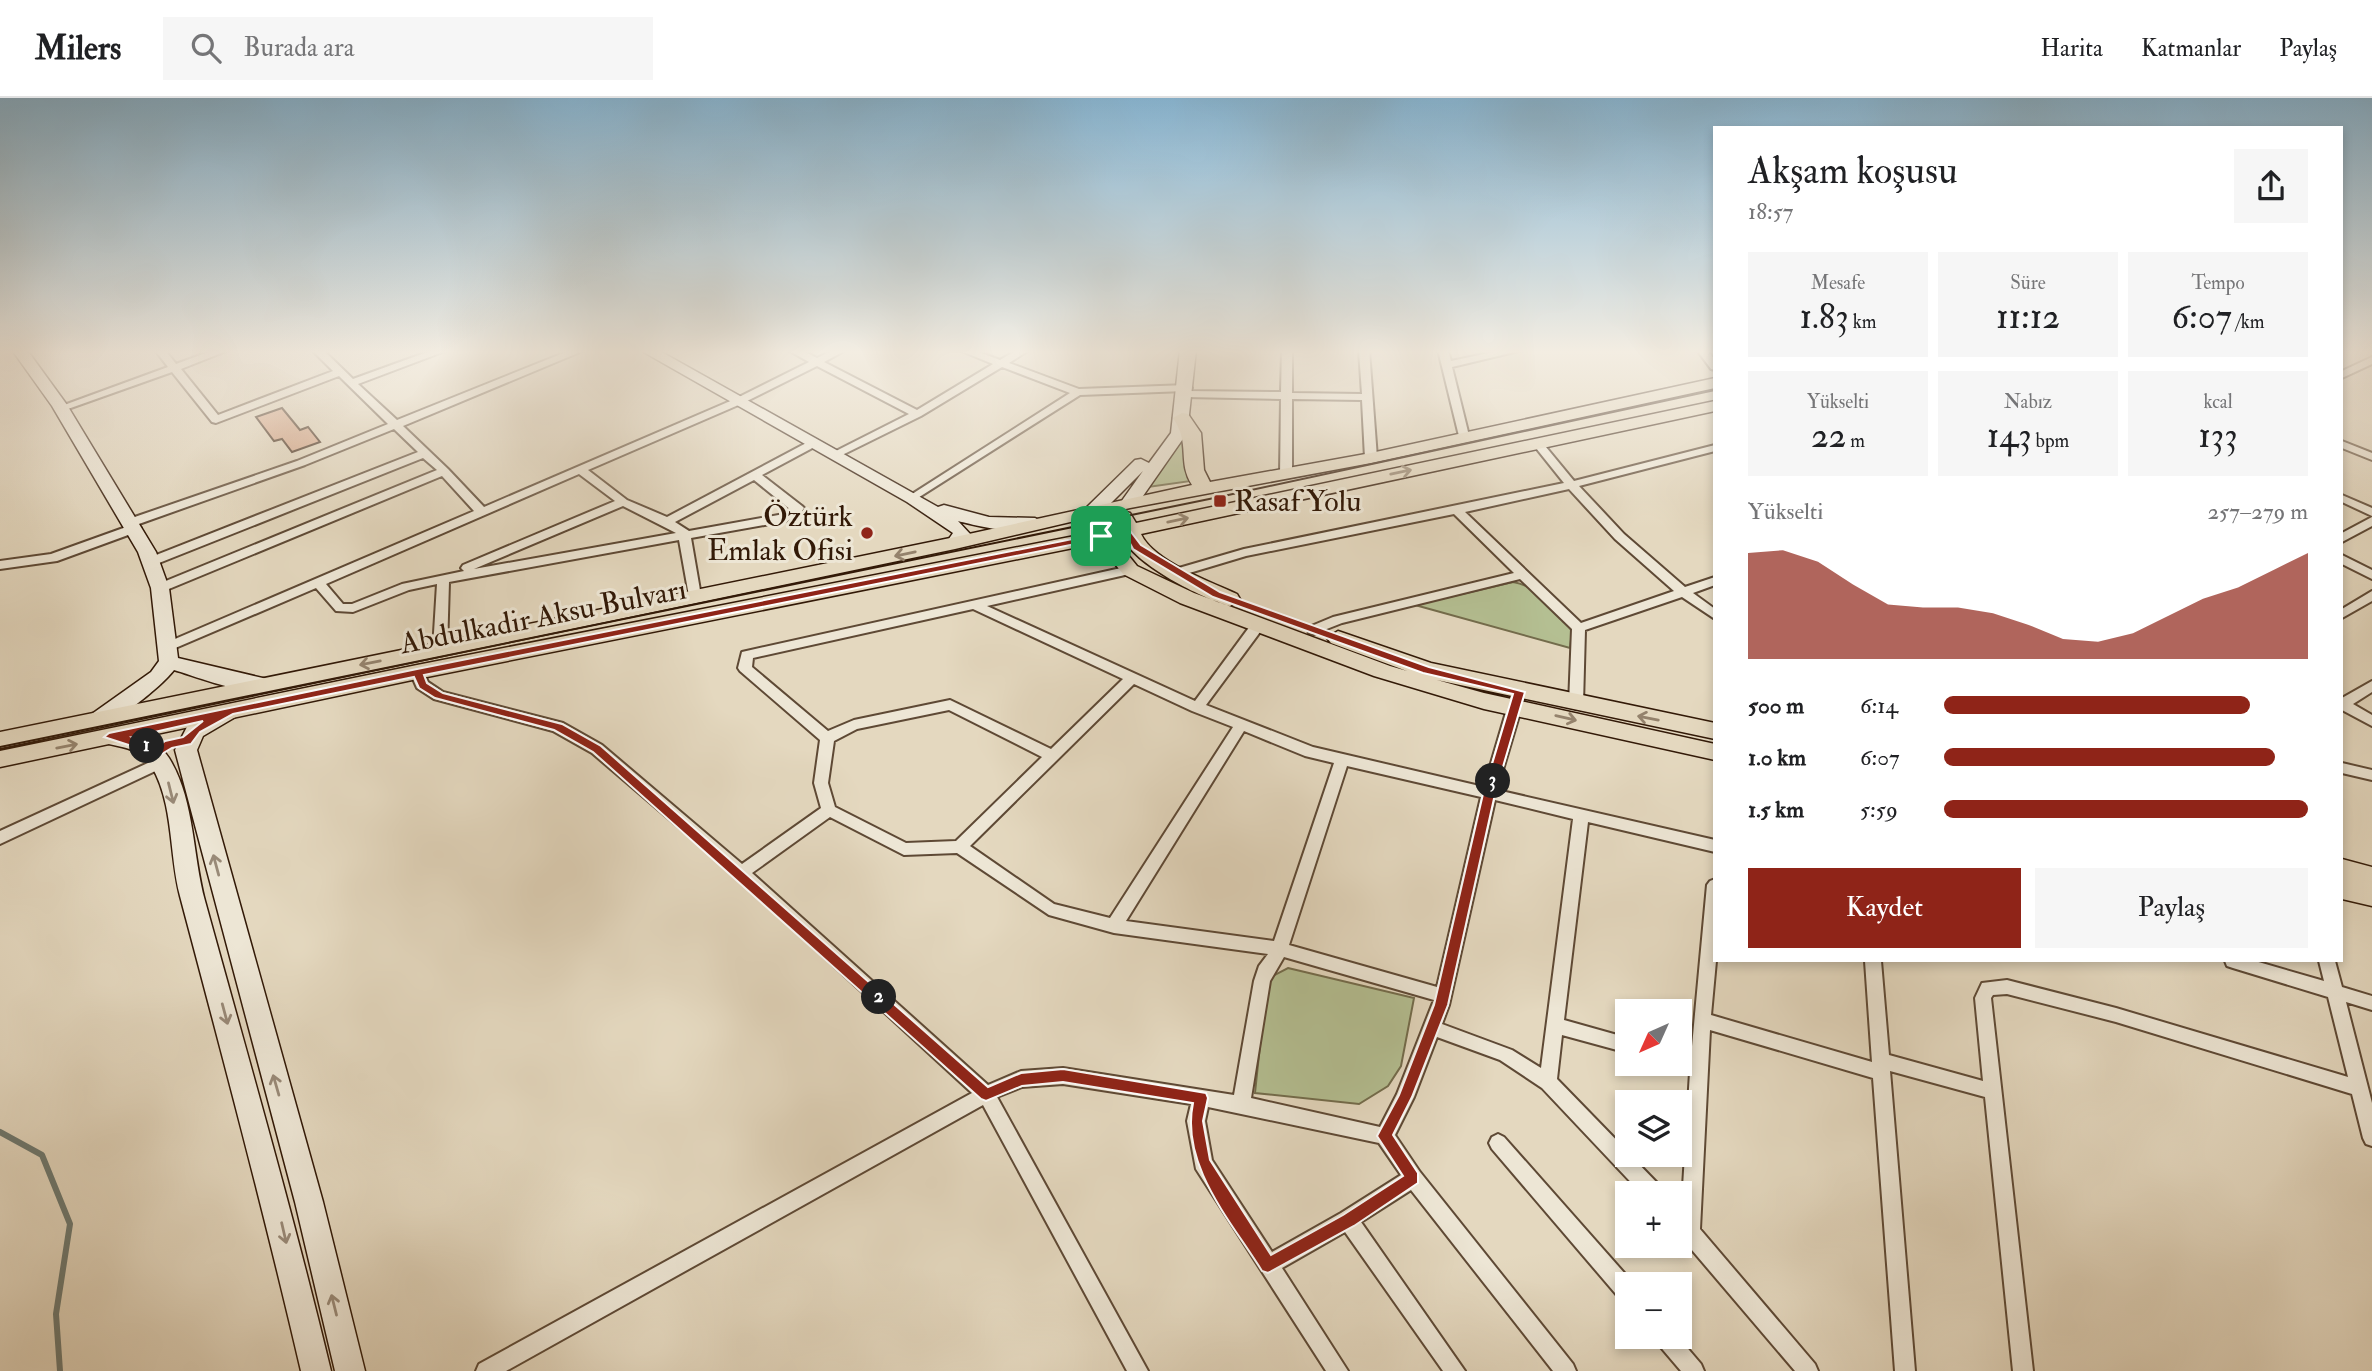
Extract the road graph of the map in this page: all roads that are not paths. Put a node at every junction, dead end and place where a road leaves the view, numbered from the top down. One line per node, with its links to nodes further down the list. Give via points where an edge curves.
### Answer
1 (62, 409): 46 (street)
2 (208, 409): 3 (street, via 216,420)
3 (244, 409)
4 (380, 409): 19 (street)
5 (431, 409): 19 (street)
6 (720, 409): 29 (street)
7 (754, 409): 21 (street)
8 (907, 409): 17 (street)
9 (924, 409): 17 (street)
10 (1052, 409): 35 (street)
11 (1183, 409): 18 (street)
12 (1284, 409): 32 (street)
13 (1365, 409): 28 (street)
14 (1458, 409): 20 (street)
15 (1590, 409): 20 (main road, Abdulkadir Aksu Bulvarı)
16 (1699, 409): 22 (main road, Abdulkadir Aksu Bulvarı)
17 (916, 414): 26 (street)
18 (1182, 418): 34 (main road, via 1192,433 1193,471); 38 (street, via 1179,433); 40 (street)
19 (394, 424): 25 (street); 46 (street)
20 (1464, 436): 28 (main road, Abdulkadir Aksu Bulvarı)
21 (814, 443): 26 (street); 31 (street)
22 (1537, 443): 33 (street); 47 (main road, Abdulkadir Aksu Bulvarı, one-way to 22)
23 (2343, 444): 27 (street)
24 (1713, 449): 33 (street)
25 (425, 453): 30 (street); 54 (street)
26 (836, 456): 35 (street)
27 (2372, 457)
28 (1371, 458): 32 (main road, Abdulkadir Aksu Bulvarı)
29 (580, 470): 37 (street); 41 (street)
30 (444, 471): 41 (street); 63 (street)
31 (755, 475): 44 (street); 48 (street, via 798,508 796,512)
32 (1286, 475): 34 (main road, Abdulkadir Aksu Bulvarı)
33 (1570, 486): 39 (street); 64 (street)
34 (1206, 488): 38 (main road, Abdulkadir Aksu Bulvarı)
35 (913, 498): 45 (street, via 979,524); 51 (street, via 960,530 963,536)
36 (2343, 498): 42 (street)
37 (623, 502): 44 (street); 60 (street)
38 (1130, 502): 40 (main road, Abdulkadir Aksu Bulvarı); 47 (main road, via 1123,517)
39 (1456, 510): 57 (street, via 1244,553); 58 (street)
40 (1094, 511): 45 (main road, Abdulkadir Aksu Bulvarı); 49 (main road)
41 (482, 512): 62 (street)
42 (2372, 512)
43 (2372, 521): 50 (street)
44 (667, 522): 48 (street)
45 (1045, 522): 51 (main road, Abdulkadir Aksu Bulvarı)
46 (133, 525): 54 (street); 55 (street, via 53,558)
47 (1128, 531): 49 (main road, Abdulkadir Aksu Bulvarı); 57 (main road, via 1137,547)
48 (684, 533): 60 (street); 66 (street)
49 (1101, 536): 52 (main road, Abdulkadir Aksu Bulvarı); 56 (main road)
50 (2343, 537)
51 (955, 543): 66 (main road, Abdulkadir Aksu Bulvarı, one-way to 66)
52 (1029, 552): 56 (main road, via 1077,550); 75 (main road, Abdulkadir Aksu Bulvarı)
53 (2343, 560): 59 (street)
54 (150, 562): 63 (street)
55 (0, 565)
56 (1130, 570): 67 (street); 70 (main road)
57 (1176, 573): 72 (main road, via 1216,594)
58 (1524, 574): 71 (street); 72 (street)
59 (2372, 575)
60 (443, 579): 62 (street, via 406,587 353,608 340,608); 73 (street)
61 (1713, 582): 64 (street)
62 (318, 583): 74 (street)
63 (159, 588): 74 (street)
64 (1683, 592): 69 (street); 71 (street)
65 (2372, 595): 68 (street)
66 (695, 596): 73 (main road, Abdulkadir Aksu Bulvarı)
67 (975, 605): 76 (street); 89 (street, via 747,655 745,668)
68 (2343, 613)
69 (1713, 614)
70 (1258, 625): 79 (main road, via 1381,671 1484,701); 83 (street)
71 (1579, 628): 81 (street)
72 (1314, 630): 79 (main road)
73 (440, 649): 77 (main road, Abdulkadir Aksu Bulvarı, one-way to 77)
74 (168, 655): 77 (street, via 229,679); 87 (street, via 158,677)
75 (417, 672): 84 (main road, Abdulkadir Aksu Bulvarı); 105 (street, via 422,685 439,696 535,720 597,749)
76 (1132, 678): 83 (street); 93 (street)
77 (260, 684): 87 (main road, Abdulkadir Aksu Bulvarı, via 163,706)
78 (2372, 686): 80 (street)
79 (1517, 699): 81 (main road); 92 (main road, one-way to 92); 98 (street)
80 (2343, 703)
81 (1576, 704): 88 (main road, one-way to 81)
82 (2343, 705): 85 (street)
83 (1197, 708): 86 (street)
84 (230, 711): 87 (main road, Abdulkadir Aksu Bulvarı); 90 (street, via 196,729)
85 (2372, 720)
86 (1241, 725): 95 (street, via 1310,752); 110 (street)
87 (103, 729): 91 (main road, Abdulkadir Aksu Bulvarı); 94 (street, via 148,747)
88 (1713, 731)
89 (827, 738): 93 (street, via 854,726 950,705); 99 (street, via 821,783)
90 (187, 741): 94 (street, via 169,744); 143 (street, one-way to 90)
91 (2, 743)
92 (1713, 751)
93 (1054, 757): 103 (street)
94 (158, 758): 101 (street); 142 (street, one-way to 142, via 171,788 189,885 281,1219)
95 (1342, 759): 98 (street); 111 (street)
96 (2343, 768): 97 (street)
97 (2372, 775)
98 (1489, 794): 100 (street); 116 (street)
99 (829, 810): 103 (street, via 904,849); 105 (street)
100 (1581, 815): 102 (street); 119 (street)
101 (0, 838)
102 (1713, 846)
103 (960, 847): 110 (street, via 1049,909)
104 (2343, 869): 106 (main road)
105 (741, 872): 128 (street)
106 (2372, 877)
107 (2343, 889): 108 (main road)
108 (2372, 896)
109 (1713, 906): 118 (street)
110 (1114, 926): 111 (street)
111 (1280, 949): 116 (street); 130 (street, via 1262,981)
112 (1873, 962): 123 (street)
113 (2236, 962): 115 (street)
114 (2327, 962): 115 (street)
115 (2336, 993): 117 (street); 126 (street)
116 (1443, 996): 120 (street)
117 (2372, 1003)
118 (1702, 1020): 123 (street); 124 (street)
119 (1555, 1025): 121 (street); 125 (street)
120 (1432, 1028): 125 (street, via 1506,1055); 131 (street)
121 (1615, 1042)
122 (1692, 1065): 124 (street)
123 (1881, 1066): 127 (street); 151 (street)
124 (1699, 1067): 136 (street)
125 (1548, 1082): 135 (street)
126 (2359, 1087): 127 (street, via 2116,1015 1997,987 1987,988 1983,998); 132 (street)
127 (1992, 1091): 152 (street)
128 (986, 1094): 129 (street, via 1021,1079 1063,1076); 144 (street); 145 (street)
129 (1201, 1098): 130 (street); 139 (street, via 1196,1121 1203,1163)
130 (1241, 1104): 131 (street)
131 (1385, 1136): 134 (street)
132 (2372, 1138)
133 (1498, 1143): 140 (street)
134 (1413, 1178): 137 (street); 148 (street)
135 (1643, 1181)
136 (1689, 1181)
137 (1348, 1220): 139 (street); 147 (street)
138 (1692, 1234): 150 (street)
139 (1268, 1265): 146 (street)
140 (1615, 1278)
141 (1676, 1349): 149 (street)
142 (316, 1371)
143 (349, 1371)
144 (486, 1371)
145 (1138, 1371)
146 (1338, 1371)
147 (1455, 1371)
148 (1566, 1371)
149 (1695, 1371)
150 (1808, 1371)
151 (1905, 1371)
152 (2023, 1371)

